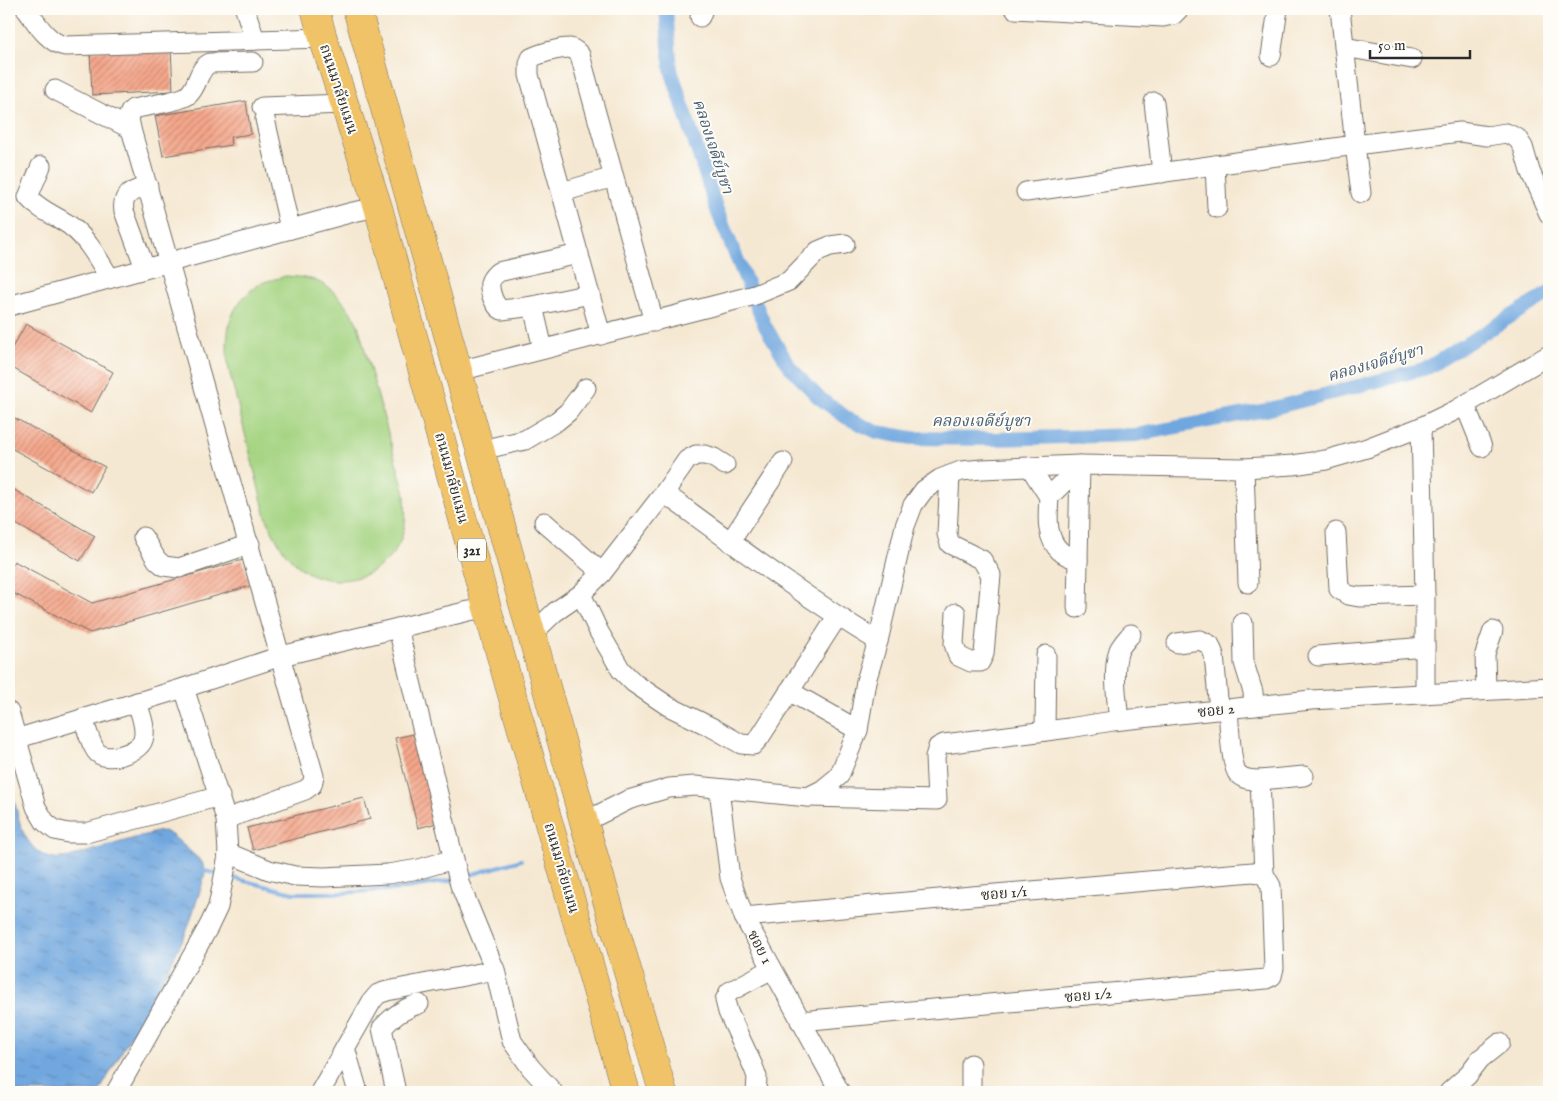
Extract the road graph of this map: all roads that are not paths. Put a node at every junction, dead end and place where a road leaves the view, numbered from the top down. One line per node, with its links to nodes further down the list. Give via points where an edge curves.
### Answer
1 (26, 9): 10 (street, via 50,39 65,46)
2 (245, 9): 10 (street)
3 (315, 9): 9 (highway, ถนนมาลัยแมน / 321)
4 (357, 9): 44 (highway, 321)
5 (1015, 9): 6 (street, via 1147,17 1173,15)
6 (1179, 9)
7 (1278, 9): 12 (street)
8 (1340, 9): 11 (street)
9 (323, 38): 10 (street); 17 (highway, ถนนมาลัยแมน / 321)
10 (255, 40)
11 (1344, 47): 13 (street); 19 (street)
12 (1271, 56)
13 (1412, 59)
14 (253, 62): 18 (street, via 210,63 201,71 193,90 186,97 130,112)
15 (55, 90): 18 (street)
16 (1154, 102): 22 (street)
17 (344, 104): 28 (highway, ถนนมาลัยแมน / 321); 31 (street, via 263,113)
18 (131, 129): 24 (street)
19 (1355, 145): 20 (street); 27 (street); 30 (street, via 1460,132 1487,136 1506,133 1517,138 1523,147)
20 (1215, 165): 22 (street); 29 (street)
21 (41, 166): 36 (street, via 28,198 84,238)
22 (1162, 173): 26 (street)
23 (614, 176): 25 (street); 25 (street, via 580,55 570,48 537,54 531,58 529,74); 40 (street)
24 (148, 186): 34 (street); 35 (street, via 128,194 123,200)
25 (562, 192): 33 (street)
26 (1026, 192)
27 (1362, 193)
28 (378, 207): 31 (street); 68 (highway, ถนนมาลัยแมน / 321)
29 (1217, 208)
30 (1549, 214)
31 (290, 229): 34 (street)
32 (846, 244): 40 (street, via 818,251 789,281 755,294)
33 (579, 254): 37 (street); 39 (street, via 498,272 494,276 490,284 499,309)
34 (169, 262): 35 (street); 62 (street)
35 (145, 268): 36 (street)
36 (110, 278): 38 (street)
37 (590, 294): 39 (street); 41 (street)
38 (9, 306)
39 (533, 306): 42 (street)
40 (654, 322): 41 (street)
41 (601, 335): 42 (street)
42 (543, 349): 44 (street)
43 (1549, 356): 46 (street)
44 (459, 371): 49 (highway, 321)
45 (586, 388): 49 (street, via 568,412 525,440)
46 (1465, 405): 47 (street); 48 (street)
47 (1421, 426): 54 (street, via 1367,448 1326,460); 67 (street)
48 (1482, 447)
49 (480, 450): 75 (highway, 321)
50 (783, 462): 61 (street)
51 (726, 465): 56 (street, via 705,455 696,455 687,460)
52 (1030, 467): 53 (street); 55 (street, via 960,471); 57 (street)
53 (1080, 468): 54 (street); 57 (street); 63 (street)
54 (1244, 468): 65 (street)
55 (950, 475): 70 (street, via 947,534 950,544 982,560 991,574 984,654 980,662 958,656 954,644); 77 (street, via 924,490 913,505 905,526)
56 (664, 493): 61 (street); 64 (street)
57 (1048, 497): 63 (street, via 1047,521 1052,540 1061,552)
58 (544, 522): 64 (street)
59 (1336, 532): 67 (street, via 1339,589 1359,597)
60 (143, 537): 62 (street, via 157,560 164,566 178,568)
61 (730, 542): 71 (street)
62 (250, 544): 81 (street)
63 (1078, 560): 69 (street)
64 (602, 573): 66 (street)
65 (1248, 583)
66 (581, 594): 75 (street); 86 (street, via 621,670 634,683 668,706 741,744 753,745)
67 (1425, 595): 79 (street)
68 (487, 608): 73 (street); 120 (highway, ถนนมาลัยแมน / 321)
69 (1076, 608)
70 (956, 613)
71 (837, 616): 77 (street); 86 (street)
72 (1243, 623): 89 (street, via 1244,663)
73 (398, 628): 81 (street); 105 (street)
74 (1494, 631): 85 (street, via 1485,654)
75 (532, 634): 103 (highway, 321)
76 (1131, 634): 93 (street, via 1119,650 1116,665)
77 (878, 641): 94 (street, via 866,681)
78 (1177, 643): 90 (street, via 1200,640 1210,645)
79 (1425, 647): 82 (street); 87 (street)
80 (1046, 654): 95 (street)
81 (281, 656): 84 (street); 102 (street, via 314,776 312,785)
82 (1318, 656)
83 (1549, 687): 85 (street, ซอย 2)
84 (184, 688): 88 (street); 100 (street)
85 (1486, 690): 87 (street, ซอย 2)
86 (789, 691): 94 (street)
87 (1425, 694): 89 (street, ซอย 2)
88 (137, 702): 92 (street); 92 (street, via 144,727 143,740 138,748 113,758 96,751)
89 (1254, 706): 90 (street, ซอย 2)
90 (1224, 709): 93 (street, ซอย 2); 98 (street, via 1234,769 1243,778)
91 (9, 712): 96 (street)
92 (83, 718): 96 (street)
93 (1119, 720): 95 (street, ซอย 2)
94 (858, 730): 101 (street, via 839,776)
95 (1045, 731): 101 (street, ซอย 2, via 938,747 935,757 937,800)
96 (12, 740): 100 (street, via 36,807 45,822 55,830 86,833)
97 (1304, 776): 98 (street)
98 (1260, 780): 106 (street, ซอย 1/2)
99 (719, 789): 101 (street); 103 (street, via 695,786 669,788 628,800); 107 (street, ซอย 1, via 730,878)
100 (220, 796): 102 (street)
101 (808, 797)
102 (226, 819): 104 (street)
103 (584, 822): 121 (highway, 321)
104 (228, 857): 105 (street, via 295,876 324,877 388,874); 115 (street, via 218,907 209,926)
105 (454, 862): 109 (street, via 460,885)
106 (1264, 874): 107 (street, ซอย 1/1, via 1253,872 962,896); 111 (street, ซอย 1/2, via 1271,886 1274,968 1272,976 1266,979)
107 (744, 917): 108 (street, ซอย 1)
108 (772, 969): 111 (street, ซอย 1); 122 (street, via 729,992 726,1000 728,1012 757,1077)
109 (495, 970): 113 (street, via 378,994); 119 (street, via 512,1041)
110 (419, 1004): 118 (street, via 407,1007 382,1028)
111 (800, 1021): 123 (street, ซอย 1)
112 (1500, 1043): 125 (street)
113 (345, 1048): 116 (street); 117 (street)
114 (971, 1064): 124 (street)
115 (116, 1092)
116 (320, 1092)
117 (358, 1092)
118 (396, 1092)
119 (553, 1092)
120 (626, 1092)
121 (663, 1092)
122 (756, 1092)
123 (840, 1092)
124 (972, 1092)
125 (1449, 1092)

